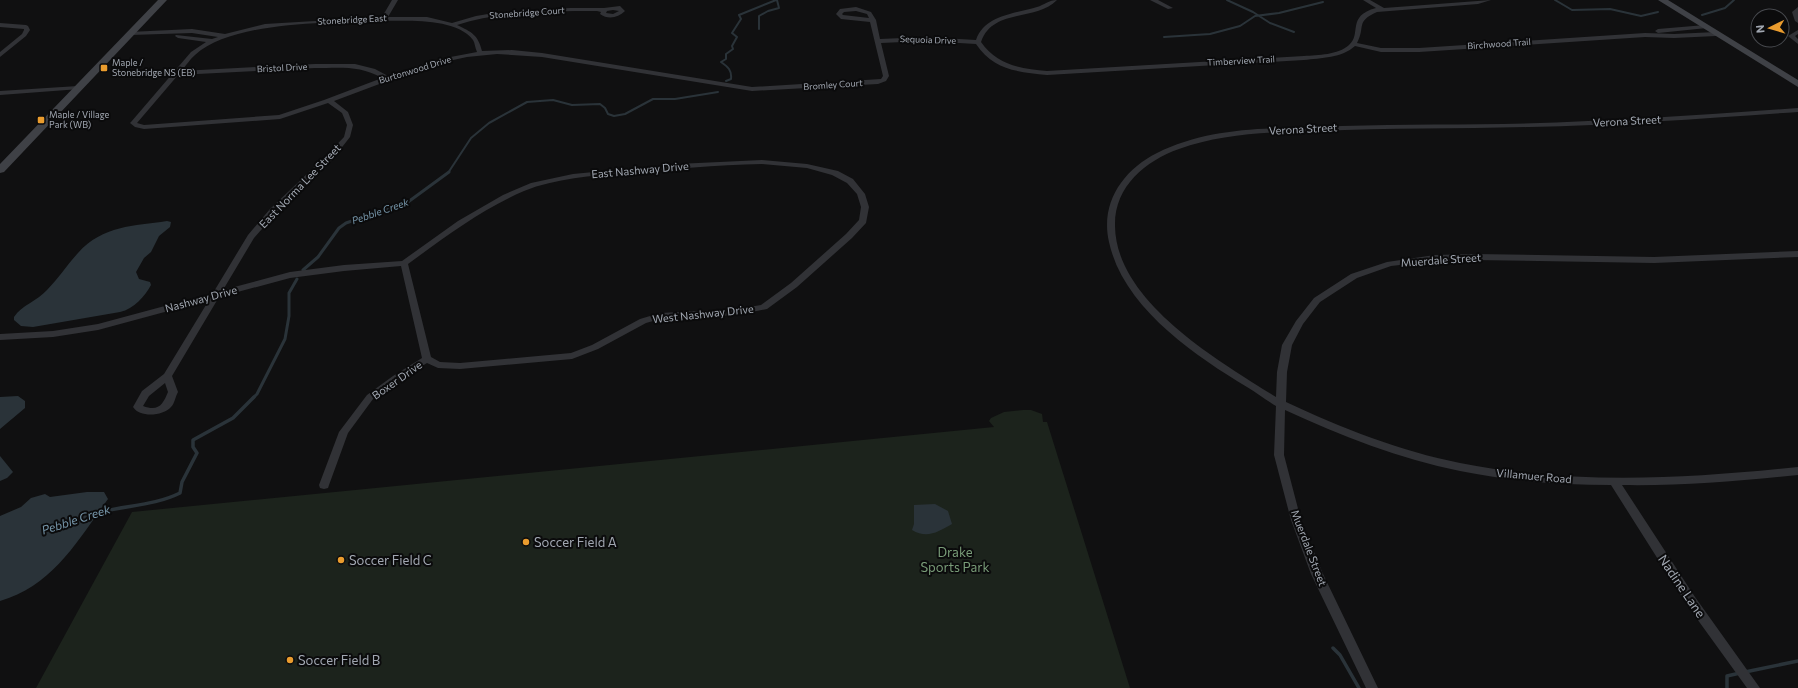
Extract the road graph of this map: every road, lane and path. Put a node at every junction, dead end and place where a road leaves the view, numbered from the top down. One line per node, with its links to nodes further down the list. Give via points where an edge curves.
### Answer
1 (163, 0): 21 (main road)
2 (395, 0): 12 (street)
3 (1054, 0): 25 (street, via 1042,7 995,22 981,32)
4 (1153, 0): 8 (street)
5 (1366, 0): 9 (street)
6 (1488, 0): 9 (street)
7 (1662, 0): 17 (main road)
8 (1170, 8)
9 (1382, 9): 27 (street, via 1369,13 1359,21)
10 (1798, 9): 14 (street, via 1795,12)
11 (604, 10): 16 (street, Stonebridge Court, via 506,12 474,17)
12 (384, 18): 16 (street, Stonebridge East, via 428,19); 22 (street, Stonebridge East, via 265,26)
13 (873, 20): 24 (street, Bromley Court)
14 (1798, 21)
15 (0, 25): 29 (street, via 26,27 27,30)
16 (452, 25): 28 (street, Stonebridge East, via 467,32 476,40)
17 (1705, 27): 19 (main road); 20 (street, Birchwood Trail, via 1663,30)
18 (1798, 32): 26 (street, via 1791,36)
19 (1716, 34): 20 (street, Birchwood Trail); 32 (main road)
20 (1645, 35): 27 (street, Birchwood Trail, via 1419,50 1381,50)
21 (128, 36): 22 (street, via 192,31); 23 (street, via 182,36); 34 (main road)
22 (224, 36): 23 (street, Stonebridge East)
23 (212, 41): 30 (street, Stonebridge East, via 193,53)
24 (878, 41): 25 (street, Sequoia Drive, via 924,39); 33 (street, Bromley Court, via 886,76 881,81 752,89)
25 (978, 42): 27 (street, Timberview Trail, via 989,57 997,62 1019,69 1047,73 1304,58 1334,54)
26 (1798, 42)
27 (1354, 44)
28 (480, 53): 31 (street, Burtonwood Drive, via 432,63); 33 (street, Burtonwood Drive, via 535,54)
29 (0, 55)
30 (175, 73): 31 (street, Bristol Drive, via 355,66 373,70); 39 (street, Stonebridge East, via 133,123)
31 (387, 78): 37 (street, Burtonwood Drive)
32 (1798, 84)
33 (721, 85)
34 (75, 91): 35 (street); 36 (street); 40 (main road)
35 (0, 93)
36 (0, 98)
37 (329, 101): 39 (street, Burtonwood Drive, via 293,114 260,120); 44 (street, East Norma Lee Street, via 345,112 350,125 347,137 329,158 272,211 252,237)
38 (1798, 110): 48 (street, Verona Street, via 1530,125 1271,130 1198,141 1163,152 1142,164 1121,185 1110,214 1111,238 1118,260 1133,288 1186,342)
39 (137, 126)
40 (0, 170)
41 (863, 221): 43 (street, East Nashway Drive, via 865,207 861,194 850,181 835,173 807,166 762,162 709,163 596,173 522,189 484,209); 46 (street, West Nashway Drive, via 794,285 764,307 737,312 660,316 643,321 595,347 572,356 460,366 438,365)
42 (1798, 254): 48 (street, Muerdale Street, via 1654,260 1474,257 1435,258 1390,264 1354,276 1317,300 1299,323 1287,345)
43 (404, 263): 44 (street, Nashway Drive, via 290,276); 46 (street)
44 (216, 294): 45 (street, Nashway Drive, via 98,327 53,334); 47 (street, East Norma Lee Street)
45 (0, 337)
46 (427, 359): 51 (street, Boxer Drive, via 370,397 344,432)
47 (167, 376)
48 (1280, 404): 50 (street, Villamuer Road, via 1374,442 1436,462 1504,474); 52 (street, Muerdale Street, via 1280,455 1296,520 1317,574)
49 (1798, 472): 50 (street, Villamuer Road, via 1651,482)
50 (1614, 481): 53 (street, Nadine Lane, via 1691,601)
51 (324, 485)
52 (1372, 688)
53 (1754, 688)

